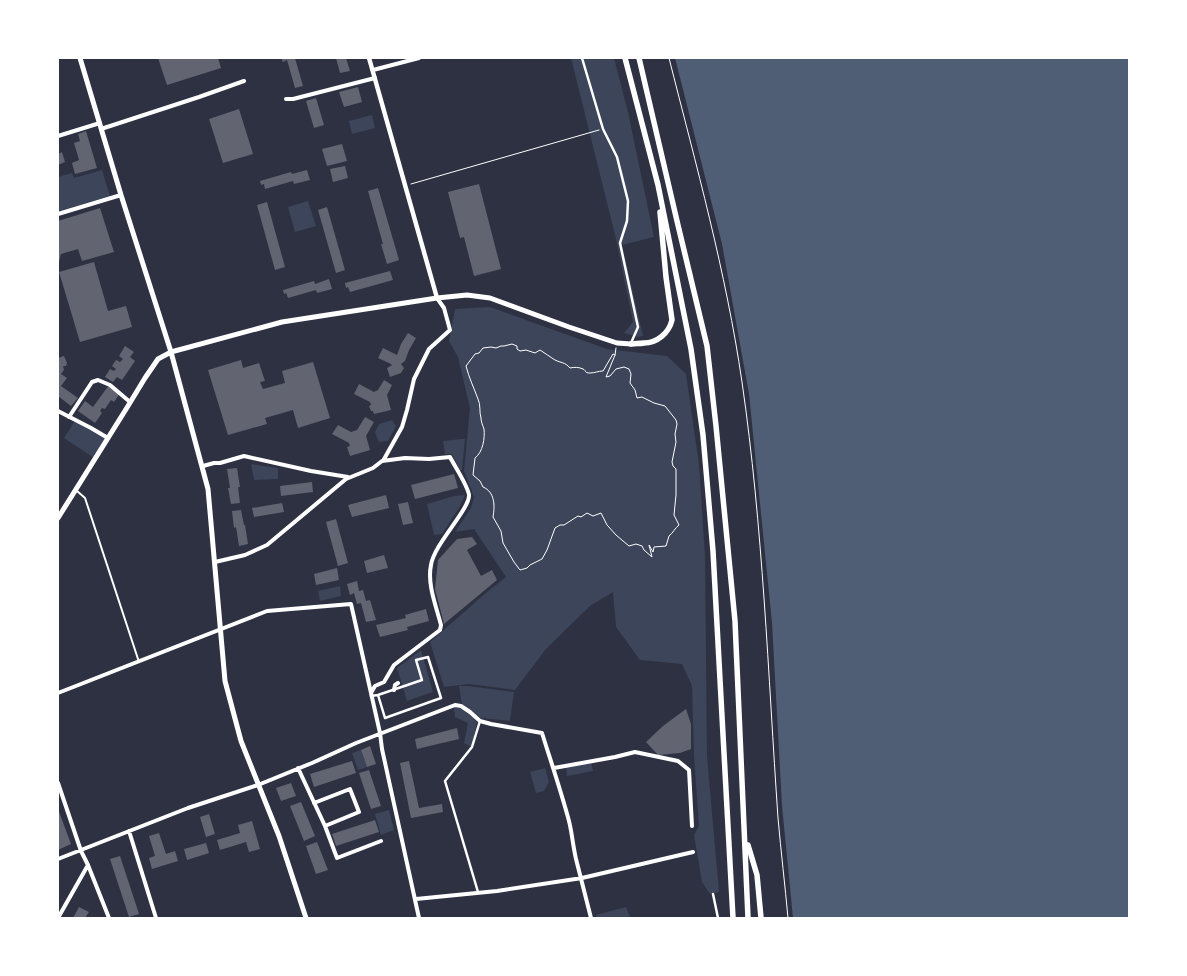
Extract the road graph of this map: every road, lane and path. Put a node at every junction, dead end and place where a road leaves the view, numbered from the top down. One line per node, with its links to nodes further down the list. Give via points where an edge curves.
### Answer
1 (80, 58): 12 (main road)
2 (369, 58): 8 (street)
3 (419, 58): 8 (street)
4 (582, 58): 13 (street)
5 (625, 58): 15 (highway)
6 (639, 58): 51 (highway, via 707,346 735,620)
7 (669, 58): 72 (path, via 723,275 742,381 762,568 778,820)
8 (372, 70): 9 (street)
9 (375, 78): 11 (street); 16 (street)
10 (244, 81): 12 (street)
11 (286, 99)
12 (100, 126): 14 (street); 17 (main road)
13 (603, 129): 16 (path); 21 (street, via 617,157 628,201 628,221 620,244 638,328)
14 (58, 136)
15 (658, 185): 21 (highway, via 672,320 660,338 644,344); 69 (highway, via 691,349 703,435 713,551)
16 (406, 186): 19 (street)
17 (121, 196): 18 (street); 22 (main road)
18 (58, 214)
19 (438, 298): 20 (main road, via 467,295 490,298); 22 (main road, via 282,322); 28 (street, via 450,330 429,349 414,379 402,426)
20 (617, 343): 21 (main road); 23 (path)
21 (631, 344)
22 (171, 352): 24 (main road, via 158,359); 29 (main road)
23 (615, 355): 23 (path, via 606,377 616,369 629,369 630,383 638,398 665,406 676,420 672,462 676,469 674,516 679,525 669,536 666,546 654,546 653,552 649,544 652,557 642,546 629,546 607,525 601,513 593,516 587,513 555,528 542,559 520,570 503,543 502,531 493,517 493,498 472,475 475,458 483,448 484,432 479,400 466,366 483,348 512,344 520,351 535,353 540,350 570,368 590,373 603,371)
24 (130, 402): 26 (street, via 110,385 98,380 92,382); 27 (main road)
25 (58, 411): 26 (street)
26 (69, 417): 27 (street)
27 (108, 438): 31 (main road)
28 (382, 461): 30 (street); 39 (street, via 450,457 469,496 437,547 431,564 430,579 440,630 394,665 384,682 375,686)
29 (203, 466): 30 (street, via 244,456); 33 (main road)
30 (351, 477): 33 (street, via 267,546 245,556)
31 (76, 489): 32 (main road); 35 (lane, via 85,498)
32 (58, 518)
33 (215, 562): 34 (main road)
34 (220, 630): 35 (street); 39 (street, via 267,610 350,604); 46 (main road, via 225,682)
35 (138, 662): 38 (street)
36 (398, 683): 37 (street)
37 (394, 690): 40 (street); 40 (street, via 422,680 416,660 428,656 442,698 385,718)
38 (58, 693)
39 (371, 694): 40 (street); 42 (street)
40 (378, 695)
41 (480, 721): 42 (street, via 455,705); 44 (street, via 542,733); 58 (street, via 472,746 445,781)
42 (380, 734): 43 (street); 60 (street)
43 (298, 768): 46 (street); 47 (street)
44 (554, 768): 49 (street, via 635,752 678,761 689,770); 57 (street)
45 (58, 783): 53 (street)
46 (258, 785): 50 (street); 65 (main road)
47 (314, 803): 48 (street); 48 (street, via 350,789 359,812)
48 (324, 826): 52 (street, via 337,858)
49 (692, 826)
50 (129, 831): 53 (street); 64 (street)
51 (745, 835): 70 (highway); 71 (highway, via 757,875)
52 (381, 841)
53 (81, 850): 55 (street); 56 (street)
54 (693, 852): 57 (street)
55 (58, 859)
56 (88, 865): 61 (street); 63 (street)
57 (582, 878): 58 (street); 67 (street)
58 (478, 892): 60 (street)
59 (713, 894): 68 (street)
60 (416, 899): 66 (street)
61 (60, 911): 62 (street)
62 (58, 918)
63 (109, 918)
64 (156, 918)
65 (306, 918)
66 (419, 918)
67 (591, 918)
68 (718, 918)
69 (733, 918)
70 (748, 918)
71 (761, 918)
72 (788, 918)

